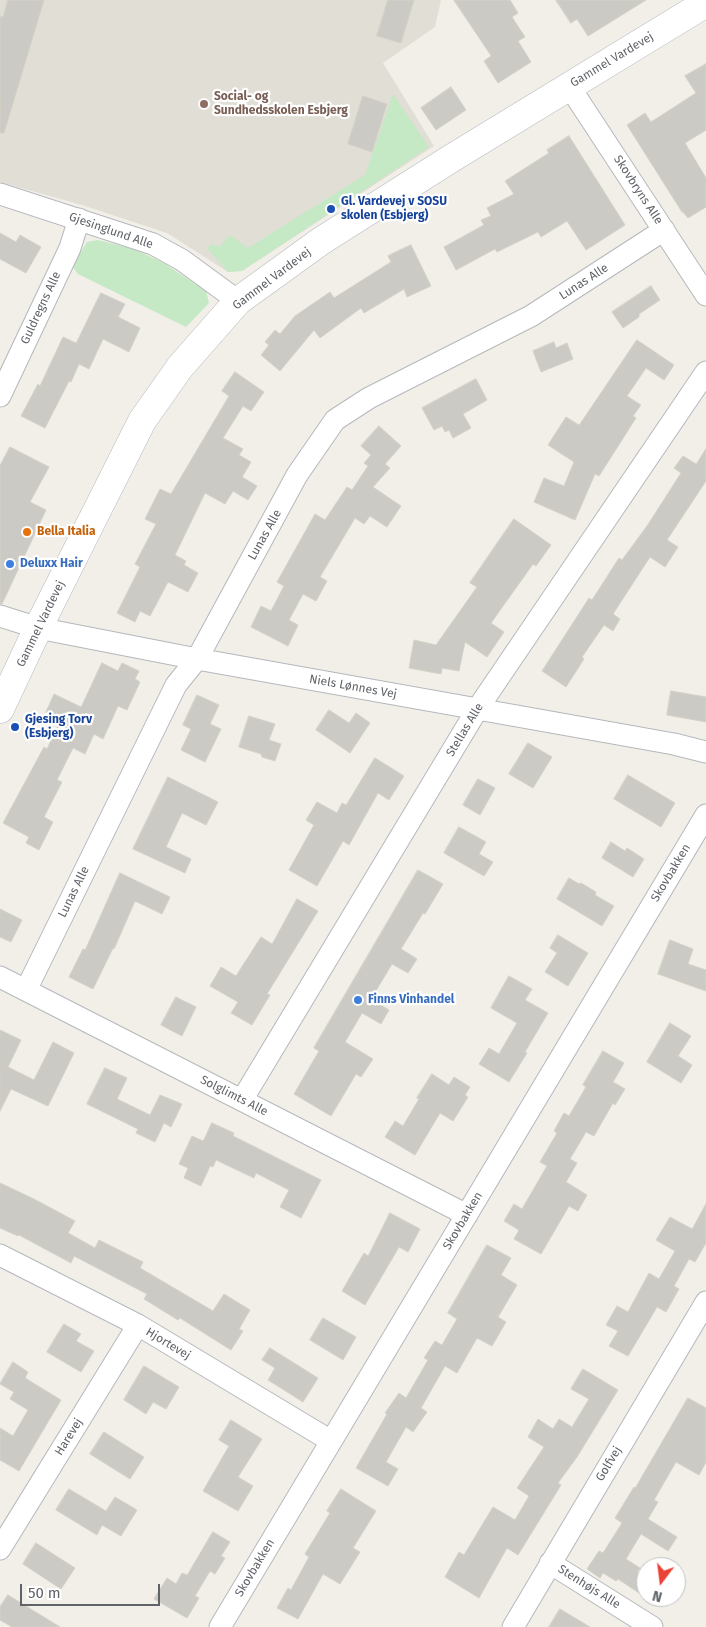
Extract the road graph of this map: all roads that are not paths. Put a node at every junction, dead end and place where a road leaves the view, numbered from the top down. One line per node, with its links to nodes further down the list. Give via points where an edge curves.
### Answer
1 (706, 3): 2 (street, Gammel Vardevej)
2 (569, 86): 5 (street, Skovbryns Alle); 7 (street, Gammel Vardevej, via 321,241)
3 (0, 194): 4 (street, Gjesinglund Alle)
4 (79, 219): 7 (street, Gjesinglund Alle, via 153,244 182,260); 9 (street, Guldregns Alle, via 70,248)
5 (664, 230): 6 (street, Skovbryns Alle); 12 (street, Lunas Alle, via 531,316 369,398 335,420 297,475)
6 (706, 295)
7 (238, 301): 11 (street, Gammel Vardevej, via 180,367 142,421)
8 (706, 372): 13 (street, Stellas Alle)
9 (0, 396)
10 (0, 616): 11 (street, Niels Lønnes Vej)
11 (38, 628): 12 (street, Niels Lønnes Vej); 14 (street, Gammel Vardevej)
12 (197, 659): 13 (street, Niels Lønnes Vej); 18 (street, Lunas Alle, via 176,685)
13 (478, 708): 15 (street, Niels Lønnes Vej); 19 (street, Stellas Alle)
14 (0, 709)
15 (706, 752)
16 (706, 815): 20 (street, Skovbakken)
17 (0, 977): 18 (street, Solglimts Alle)
18 (26, 990): 19 (street, Solglimts Alle)
19 (242, 1100): 20 (street, Solglimts Alle)
20 (467, 1215): 24 (street, Skovbakken)
21 (0, 1255): 23 (street, Hjortevej)
22 (706, 1302): 26 (street, Golfvej)
23 (138, 1325): 24 (street, Hjortevej); 25 (street, Harevej)
24 (331, 1441): 27 (street, Skovbakken)
25 (0, 1549)
26 (550, 1563): 28 (street, Golfvej); 29 (street, Stenhøjs Alle)
27 (220, 1627)
28 (512, 1627)
29 (652, 1627)

